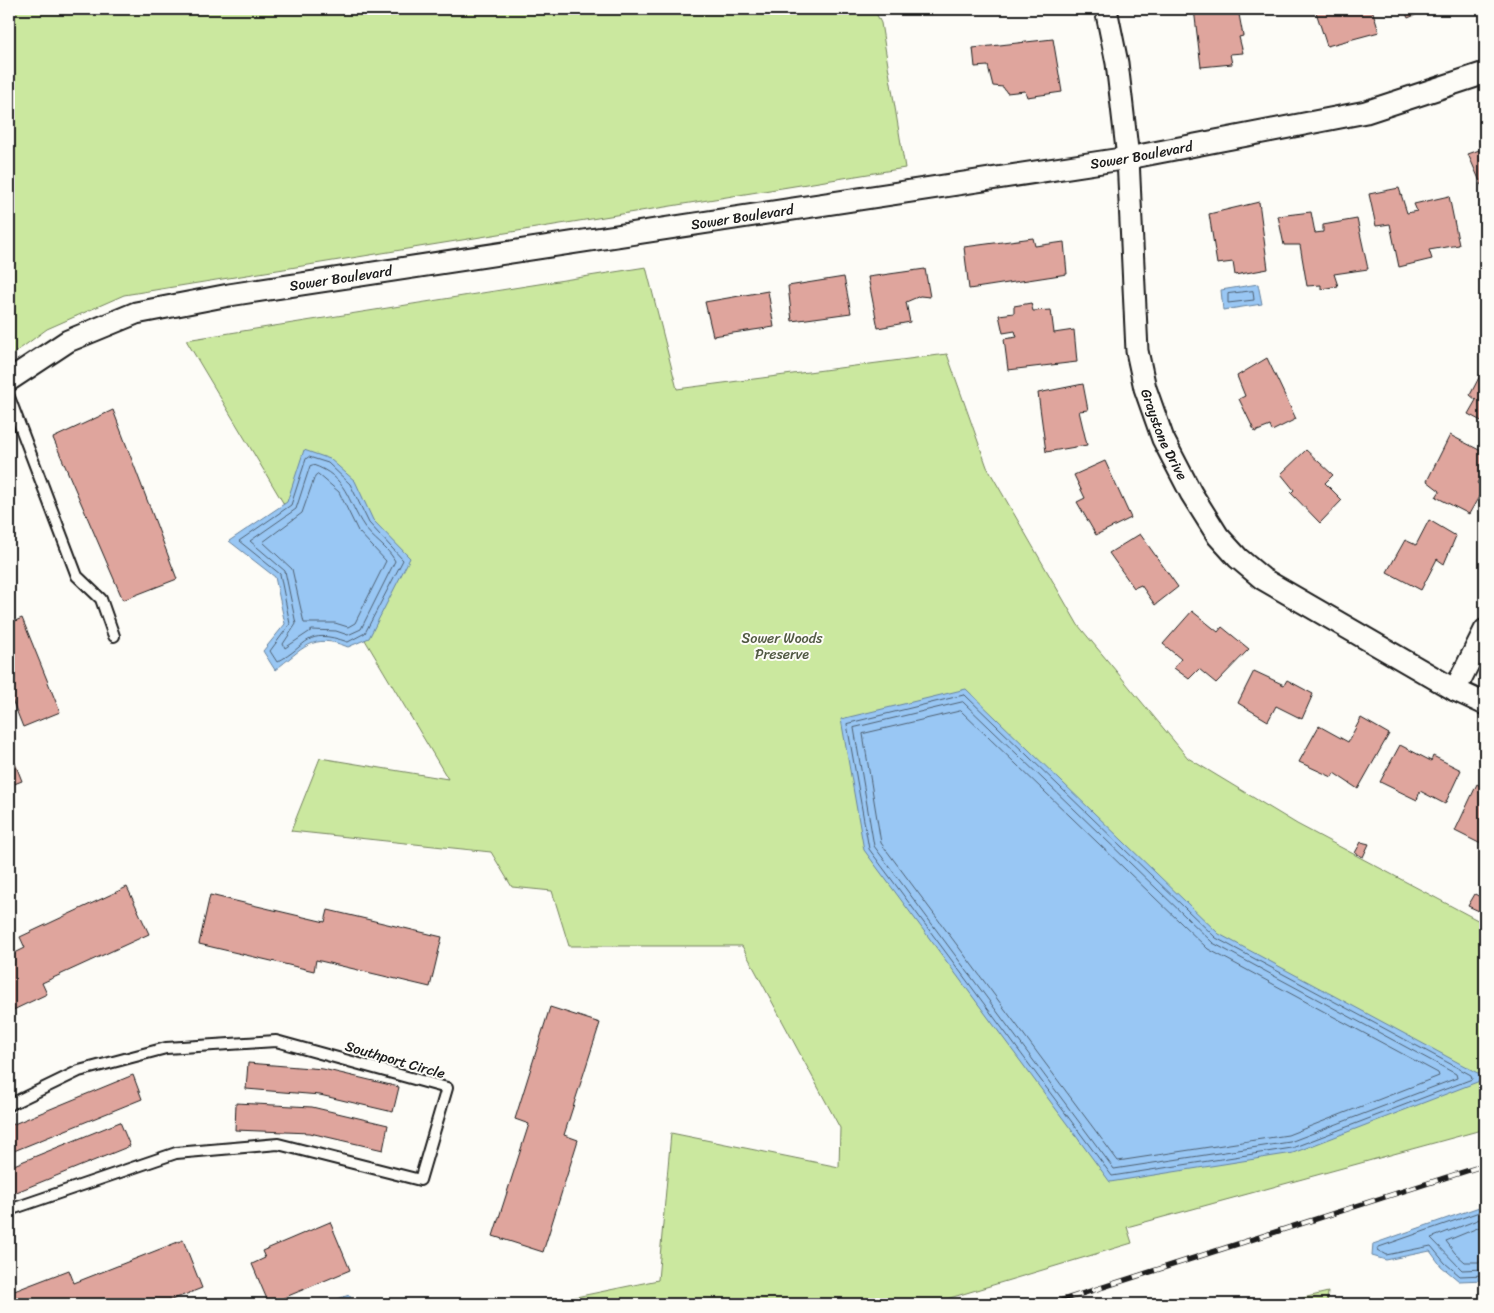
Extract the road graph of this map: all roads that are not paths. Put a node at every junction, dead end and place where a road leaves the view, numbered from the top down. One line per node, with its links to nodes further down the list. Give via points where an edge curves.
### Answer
1 (1106, 9): 3 (street, Graystone Drive, via 1117,63)
2 (1485, 73): 3 (street, Sower Boulevard, via 1366,112)
3 (1128, 158): 4 (street, Sower Boulevard, via 136,312 68,341); 8 (street, Graystone Drive, via 1137,351 1145,388 1164,439 1191,493 1218,536 1263,579)
4 (9, 380)
5 (9, 397): 7 (lane, via 77,576 100,599)
6 (1485, 630): 8 (street)
7 (114, 636)
8 (1456, 690): 9 (street, Graystone Drive)
9 (1485, 704)
10 (9, 1104): 11 (lane, Southport Circle, via 79,1071 166,1048 276,1041 447,1088 420,1180 278,1144 176,1153)
11 (9, 1210)

